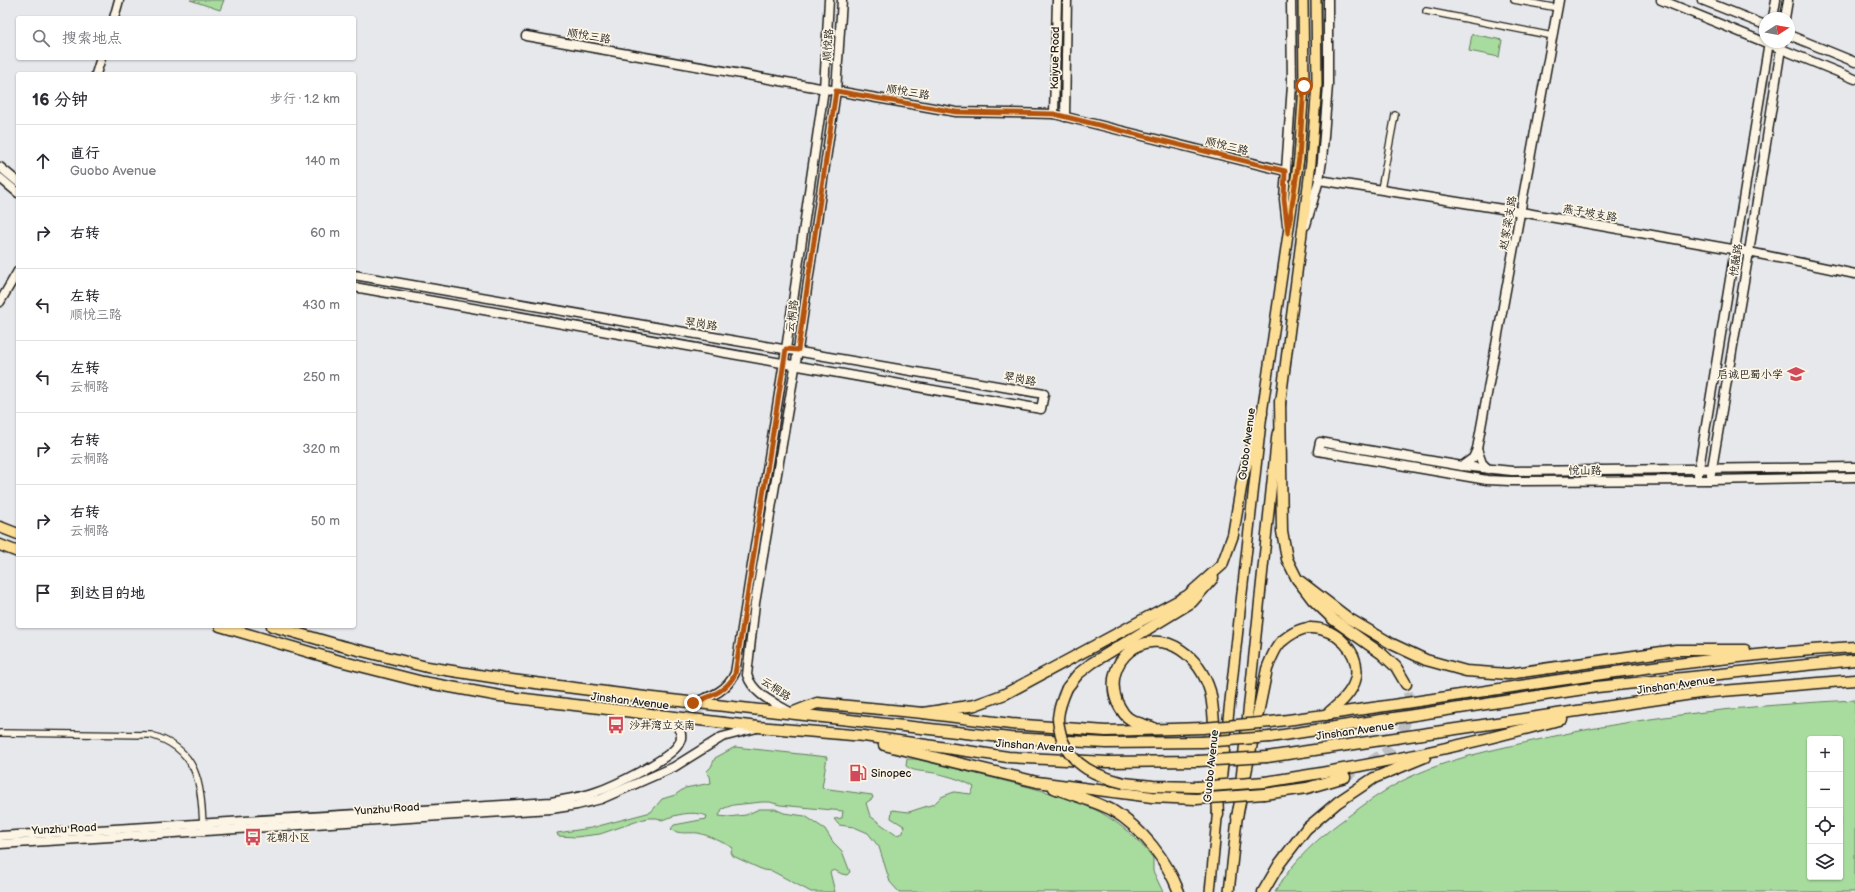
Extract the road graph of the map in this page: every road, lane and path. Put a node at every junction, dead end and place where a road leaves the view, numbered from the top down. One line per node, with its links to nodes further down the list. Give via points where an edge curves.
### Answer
1 (119, 0): 19 (main road)
2 (829, 0): 32 (main road, 顺悦路)
3 (842, 0): 33 (main road, 顺悦路)
4 (1057, 0): 34 (main road, Kaiyue Road)
5 (1067, 0): 36 (main road, Kaiyue Road)
6 (1291, 0): 38 (main road, via 1292,85)
7 (1303, 0): 45 (main road, Guobo Avenue, via 1304,86 1299,158)
8 (1316, 0): 46 (main road, via 1316,85 1311,162)
9 (1328, 0): 41 (main road, via 1328,85)
10 (1514, 0): 15 (street)
11 (1661, 0): 24 (main road)
12 (1702, 0): 20 (main road)
13 (1776, 0): 17 (main road)
14 (1788, 0): 18 (main road)
15 (1558, 4): 22 (main road, 赵家梁支路)
16 (1426, 11): 22 (street)
17 (1774, 12)
18 (1786, 12)
19 (115, 16)
20 (1759, 23)
21 (526, 36): 32 (main road, 顺悦三路)
22 (1553, 36): 44 (main road, 赵家梁支路)
23 (1795, 37): 29 (main road)
24 (1759, 39)
25 (1767, 48): 47 (main road, 悦融路)
26 (1781, 48): 48 (main road, 悦融路)
27 (1788, 48): 31 (main road)
28 (100, 60): 30 (main road)
29 (1855, 62)
30 (97, 72)
31 (1855, 78)
32 (824, 89): 33 (main road, 顺悦三路); 54 (main road, 云桐路)
33 (836, 91): 34 (main road, 顺悦三路, via 956,112); 55 (main road, 云桐路)
34 (1054, 114): 36 (main road, 顺悦三路)
35 (1395, 115): 42 (street)
36 (1064, 117): 38 (main road, 顺悦三路)
37 (0, 167): 40 (main road)
38 (1285, 171): 45 (main road, via 1284,199)
39 (0, 178): 43 (main road)
40 (16, 180)
41 (1319, 180): 42 (main road, 燕子坡支路); 46 (main road)
42 (1381, 189): 44 (main road, 燕子坡支路)
43 (16, 191)
44 (1521, 212): 47 (main road, 燕子坡支路); 60 (main road, 赵家梁支路)
45 (1288, 233): 59 (main road, Guobo Avenue)
46 (1302, 237): 58 (main road)
47 (1736, 249): 48 (main road, 燕子坡支路); 65 (main road, 悦融路)
48 (1749, 252): 50 (main road, 燕子坡支路); 64 (main road, 悦融路)
49 (16, 274): 53 (main road)
50 (1855, 274)
51 (356, 275): 54 (main road, 翠岗路)
52 (356, 287): 56 (main road)
53 (0, 302)
54 (786, 349): 55 (main road, 翠岗路); 56 (main road, 云桐路)
55 (798, 350): 57 (main road, 云桐路); 57 (main road, 翠岗路, via 1044,394 1041,409)
56 (784, 362): 57 (main road); 82 (main road, 云桐路, via 735,674 723,690)
57 (796, 364): 84 (main road, 云桐路, via 755,604 747,675 750,685 757,692)
58 (1280, 401): 74 (highway, via 1282,531 1288,559); 96 (main road)
59 (1262, 413): 73 (highway, via 1243,476 1233,535); 95 (main road, Guobo Avenue)
60 (1478, 449): 61 (main road, via 1473,458); 63 (main road, via 1482,463)
61 (1462, 466): 63 (main road, 悦山路); 67 (main road, 悦山路, via 1320,442 1318,451 1487,480)
62 (1855, 468): 64 (main road, 悦山路)
63 (1488, 469): 65 (main road, 悦山路)
64 (1712, 469): 65 (main road, 悦山路); 68 (main road, 悦融路)
65 (1699, 470): 67 (main road, 悦融路)
66 (1855, 477): 68 (main road, 悦山路)
67 (1697, 480): 68 (main road, 悦山路)
68 (1710, 480)
69 (1, 527): 70 (highway)
70 (16, 533)
71 (0, 545): 72 (highway)
72 (16, 551)
73 (1222, 565): 85 (highway, via 1187,596 1005,694 975,705); 92 (highway, bridge, via 1208,586 1192,602 1092,663 1078,674 1067,688 1058,718 1060,733 1066,749 1088,771 1124,782 1153,786 1197,787 1305,776)
74 (1297, 579): 78 (highway, via 1348,618 1392,644 1426,660 1466,671 1508,674 1676,650); 81 (highway, via 1313,600 1334,620 1396,667)
75 (227, 628): 87 (highway, Jinshan Avenue, via 423,682 500,696)
76 (279, 628): 82 (highway, Jinshan Avenue, via 427,667)
77 (1855, 646): 78 (highway)
78 (1789, 651): 86 (highway, via 1589,675)
79 (1855, 660): 84 (highway, Jinshan Avenue, bridge, via 1597,687 1270,737 1202,742 1106,743 1010,738)
80 (1855, 680): 83 (highway, Jinshan Avenue, via 1699,693)
81 (1406, 684)
82 (693, 703): 84 (highway, Jinshan Avenue)
83 (1601, 708): 91 (highway, Jinshan Avenue, bridge, via 1267,757 1198,761 1107,762 1008,757 864,736); 92 (highway, via 1509,734)
84 (791, 712): 85 (highway, via 817,703)
85 (923, 712): 89 (highway, via 1011,724 1106,730)
86 (1325, 715): 89 (highway, bridge, via 1271,722); 96 (highway, via 1339,704 1349,691 1356,677 1356,665 1351,652 1340,638 1326,630 1310,628 1293,633 1280,643 1273,653 1267,669)
87 (655, 716): 88 (highway, Jinshan Avenue); 97 (main road, Yunzhu Road, via 678,726 681,739 674,750 623,780 598,792 575,798 551,802)
88 (758, 728): 91 (highway, Jinshan Avenue); 97 (main road, Yunzhu Road, via 722,738 674,767 601,799 577,805 551,809)
89 (1162, 730): 95 (highway, via 1129,718 1120,707 1114,693 1114,676 1120,661 1129,651 1143,644 1158,642 1176,646 1191,657 1202,672 1210,691 1214,713)
90 (0, 733): 97 (street, via 151,735 167,740 180,750 198,779)
91 (841, 735): 94 (highway)
92 (1447, 748): 103 (highway, via 1374,778 1338,802 1306,829 1280,863)
93 (1345, 777): 94 (highway, bridge, via 1307,788 1196,799 1152,797)
94 (1037, 782): 100 (highway, via 1111,810 1135,827 1163,860)
95 (1218, 815): 101 (main road, Guobo Avenue)
96 (1237, 817): 102 (main road)
97 (203, 828): 98 (main road, Yunzhu Road); 99 (main road, Yunzhu Road)
98 (0, 836)
99 (0, 844)
100 (1180, 892)
101 (1210, 892)
102 (1229, 892)
103 (1263, 892)

